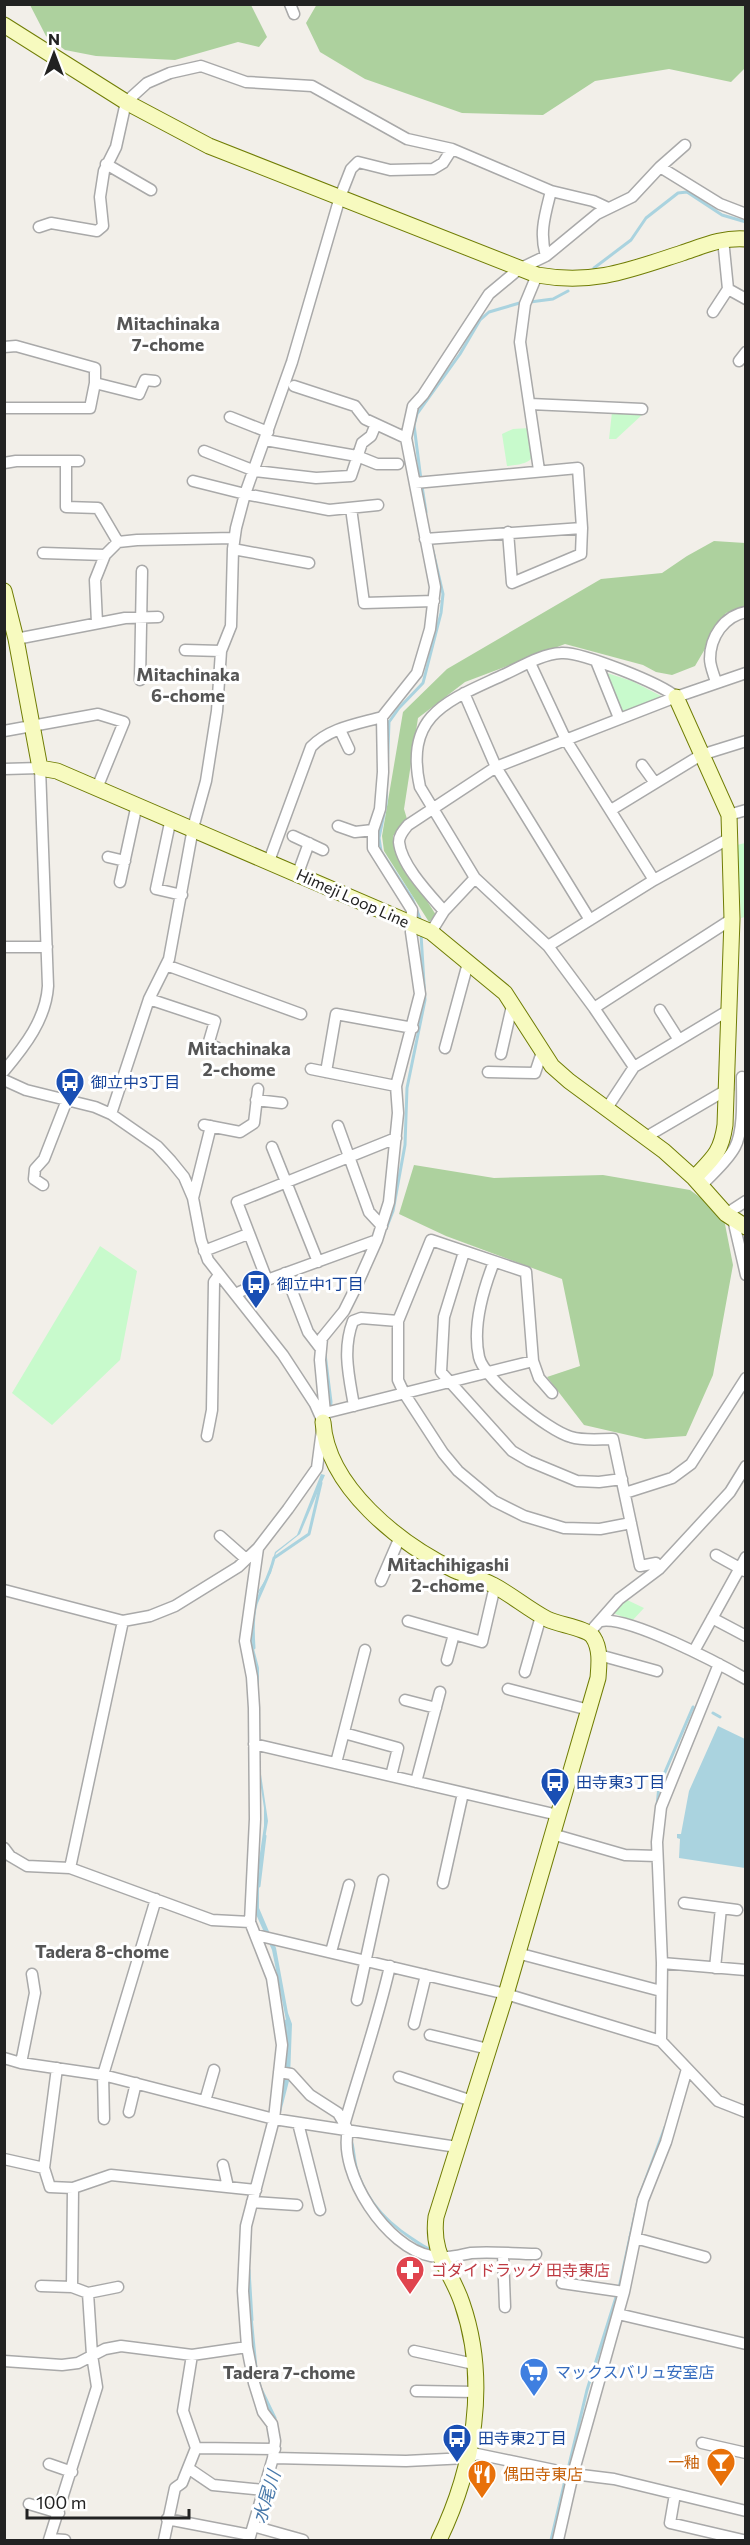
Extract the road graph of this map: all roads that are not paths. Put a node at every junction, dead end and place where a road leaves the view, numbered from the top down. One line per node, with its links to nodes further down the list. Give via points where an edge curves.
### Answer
1 (4, 25): 2 (street)
2 (126, 102): 4 (street, via 147,83 201,66 246,82 312,86 406,139); 5 (street, via 116,147); 9 (street, via 209,146)
3 (685, 145): 6 (street)
4 (452, 149): 8 (street); 9 (street, via 443,163 433,169 390,170 358,162 351,169)
5 (106, 164): 7 (street); 12 (street, via 100,197 103,225 97,231 51,223)
6 (660, 167): 10 (street, via 632,197); 11 (street, via 720,204)
7 (151, 190)
8 (550, 192): 10 (street); 15 (street, via 541,240)
9 (340, 197): 16 (street); 30 (street)
10 (608, 208): 15 (street)
11 (746, 214)
12 (39, 227)
13 (746, 238): 14 (street)
14 (723, 239): 17 (street, via 612,276); 18 (street)
15 (546, 256): 16 (street)
16 (519, 269): 17 (street); 31 (street, via 489,294 412,406)
17 (537, 275): 25 (street, via 525,304 520,342)
18 (729, 289): 19 (street); 20 (street)
19 (746, 300)
20 (713, 312)
21 (4, 347): 23 (street, via 16,346 95,368)
22 (155, 381): 23 (street, via 145,380 139,394)
23 (95, 383): 26 (street, via 90,408)
24 (294, 386): 29 (street, via 355,406 365,419)
25 (530, 404): 27 (street); 38 (street)
26 (4, 408)
27 (642, 409)
28 (230, 417): 30 (street)
29 (376, 424): 31 (street); 33 (street)
30 (266, 436): 33 (street); 39 (street)
31 (406, 438): 41 (street)
32 (204, 451): 39 (street)
33 (357, 456): 37 (street, via 376,464); 39 (street, via 351,476 316,478)
34 (66, 461): 35 (street); 36 (street); 48 (street, via 66,507 98,508)
35 (79, 461)
36 (4, 463)
37 (398, 464)
38 (539, 470): 41 (street); 45 (street, via 578,468)
39 (255, 471): 42 (street)
40 (193, 481): 42 (street)
41 (415, 483): 47 (street)
42 (245, 494): 44 (street, via 329,510); 49 (street)
43 (378, 505): 44 (street)
44 (351, 508): 55 (street, via 364,603)
45 (582, 528): 46 (street); 46 (street, via 581,554 512,583)
46 (508, 532): 47 (street)
47 (425, 539): 55 (street, via 435,587)
48 (118, 542): 49 (street); 51 (street)
49 (234, 543): 52 (street); 62 (street, via 231,626)
50 (43, 553): 51 (street)
51 (105, 555): 59 (street, via 95,580)
52 (309, 564)
53 (142, 571): 58 (street)
54 (4, 591): 60 (street)
55 (434, 601): 70 (street, via 417,673)
56 (746, 612): 67 (street, via 727,620 711,645 710,661)
57 (158, 617): 58 (street)
58 (141, 618): 59 (street); 66 (street)
59 (96, 623): 60 (street)
60 (16, 639): 72 (street)
61 (185, 650): 62 (street)
62 (222, 651): 92 (street, via 206,781)
63 (596, 661): 64 (street, via 560,652); 69 (street, via 668,689); 71 (street)
64 (530, 663): 68 (street); 75 (street)
65 (746, 673): 67 (street)
66 (140, 680)
67 (716, 682): 69 (street)
68 (464, 693): 80 (street); 86 (street, via 430,716 423,729 417,771 420,787)
69 (676, 697): 71 (street); 78 (street)
70 (382, 717): 73 (street); 93 (street, via 383,772 380,809)
71 (619, 718): 75 (street)
72 (32, 727): 74 (street); 81 (street); 84 (street, via 98,714 124,722)
73 (340, 730): 77 (street); 100 (street, via 320,738 311,747)
74 (4, 731)
75 (566, 740): 80 (street); 87 (street)
76 (746, 741): 78 (street)
77 (349, 749)
78 (701, 755): 83 (street); 89 (street)
79 (642, 765): 83 (street)
80 (496, 766): 86 (street); 108 (street)
81 (40, 768): 82 (street); 84 (street, Himeji Loop Line); 112 (street)
82 (4, 769)
83 (655, 783): 87 (street)
84 (97, 788): 85 (street, Himeji Loop Line)
85 (137, 804): 90 (street, Himeji Loop Line); 99 (street)
86 (433, 807): 102 (street); 106 (street, via 408,825 399,841 416,879)
87 (611, 810): 103 (street)
88 (746, 810): 89 (street)
89 (729, 815): 95 (street)
90 (171, 818): 92 (street, Himeji Loop Line); 105 (street, via 156,889)
91 (338, 826): 93 (street, via 355,832)
92 (194, 828): 100 (street, Himeji Loop Line); 105 (street)
93 (373, 830): 109 (street, via 373,848)
94 (293, 836): 96 (street)
95 (730, 838): 103 (street); 107 (street)
96 (309, 843): 97 (street); 101 (street)
97 (323, 850)
98 (108, 857): 99 (street)
99 (125, 861): 104 (street)
100 (269, 861): 101 (street, Himeji Loop Line)
101 (298, 873): 109 (street, Himeji Loop Line)
102 (475, 878): 106 (street); 111 (street)
103 (654, 880): 108 (street)
104 (120, 882)
105 (182, 894): 114 (street)
106 (444, 911): 109 (street)
107 (732, 919): 117 (street); 119 (street)
108 (590, 920): 111 (street)
109 (422, 928): 113 (street, Himeji Loop Line); 121 (street, via 411,932 420,994)
110 (4, 946): 112 (street)
111 (548, 946): 117 (street)
112 (47, 948): 127 (street, via 44,1011)
113 (468, 963): 116 (street, Himeji Loop Line, via 505,993); 124 (street)
114 (166, 965): 115 (street); 120 (street)
115 (149, 999): 123 (street, via 215,1021 208,1045); 142 (street)
116 (512, 1006): 125 (street, Himeji Loop Line); 126 (street)
117 (594, 1008): 128 (street)
118 (660, 1010): 122 (street)
119 (729, 1010): 122 (street); 136 (street)
120 (301, 1014)
121 (413, 1028): 130 (street, via 336,1014); 134 (street)
122 (679, 1040): 128 (street)
123 (216, 1047)
124 (446, 1048)
125 (542, 1052): 131 (street, via 535,1073); 140 (street, Himeji Loop Line, via 569,1081)
126 (501, 1054)
127 (7, 1064)
128 (634, 1067): 140 (street)
129 (311, 1069): 130 (street)
130 (326, 1072): 134 (street)
131 (488, 1072)
132 (742, 1077): 141 (street)
133 (4, 1080): 137 (street)
134 (396, 1086): 145 (street)
135 (258, 1089): 138 (street)
136 (728, 1089): 144 (street); 149 (street, via 722,1144)
137 (68, 1100): 142 (street); 151 (street, via 44,1159 35,1170 34,1179)
138 (256, 1100): 139 (street); 152 (street, via 254,1123 240,1132 207,1126)
139 (282, 1102)
140 (607, 1108): 144 (street, Himeji Loop Line)
141 (744, 1108): 146 (street)
142 (111, 1114): 152 (street, via 157,1146 184,1177)
143 (338, 1126): 148 (street)
144 (646, 1137): 149 (street, Himeji Loop Line)
145 (396, 1138): 148 (street); 155 (street, via 389,1202)
146 (741, 1145): 149 (street)
147 (272, 1147): 150 (street)
148 (351, 1157): 150 (street); 155 (street, via 369,1212)
149 (697, 1182): 154 (street, Himeji Loop Line)
150 (286, 1183): 156 (street, via 237,1202); 160 (street)
151 (43, 1185)
152 (193, 1198): 158 (street)
153 (746, 1201): 154 (street)
154 (735, 1220): 164 (street)
155 (382, 1226): 157 (street)
156 (248, 1234): 158 (street); 165 (street)
157 (377, 1240): 160 (street); 168 (street, via 344,1311 322,1338)
158 (204, 1251): 163 (street)
159 (464, 1252): 161 (street); 167 (street, via 431,1240); 172 (street, via 444,1317 441,1372)
160 (318, 1262): 162 (street)
161 (494, 1262): 169 (street, via 526,1272); 170 (street, via 484,1287 476,1340 479,1360)
162 (285, 1274): 165 (street); 168 (street, via 308,1332)
163 (219, 1275): 166 (street); 177 (street, via 214,1282 212,1410)
164 (746, 1275)
165 (267, 1280): 166 (street)
166 (235, 1294): 176 (street)
167 (398, 1321): 173 (street, via 398,1380); 175 (street, via 353,1321 345,1357)
168 (321, 1349): 176 (street)
169 (533, 1361): 170 (street); 174 (street, via 539,1378)
170 (487, 1372): 172 (street); 179 (street, via 537,1420 571,1437 612,1438)
171 (746, 1378): 180 (street, via 691,1464 672,1478)
172 (448, 1382): 173 (street); 179 (street, via 512,1451 529,1461 577,1481)
173 (404, 1393): 175 (street); 181 (street, via 458,1471 494,1501 524,1516 564,1528 600,1529)
174 (552, 1393)
175 (354, 1406): 176 (street)
176 (325, 1415): 183 (street, via 328,1447 348,1485 366,1508); 184 (street, via 316,1468)
177 (207, 1436)
178 (746, 1466): 188 (street, via 730,1492)
179 (621, 1479): 180 (street)
180 (625, 1493): 181 (street)
181 (631, 1523): 188 (street, via 640,1566 656,1563)
182 (220, 1536): 187 (street)
183 (400, 1537): 190 (street); 191 (street, via 456,1571)
184 (258, 1548): 187 (street); 215 (street, via 245,1641)
185 (716, 1555): 189 (street)
186 (746, 1557): 189 (street)
187 (246, 1559): 195 (street, via 175,1606)
188 (659, 1569): 197 (street, via 619,1599)
189 (742, 1570): 194 (street)
190 (381, 1581)
191 (495, 1586): 193 (street); 199 (street, via 482,1642)
192 (4, 1590): 195 (street)
193 (541, 1616): 198 (street); 207 (street)
194 (712, 1618): 200 (street); 202 (street)
195 (123, 1621): 224 (street)
196 (408, 1621): 199 (street)
197 (601, 1621): 198 (street); 202 (street, via 616,1621)
198 (589, 1633): 203 (street)
199 (454, 1634): 204 (street)
200 (746, 1636)
201 (365, 1650): 214 (street)
202 (694, 1651): 205 (street)
203 (599, 1655): 206 (street); 213 (street, via 598,1678)
204 (447, 1660)
205 (719, 1664): 208 (street); 222 (street, via 661,1807)
206 (657, 1671)
207 (525, 1672)
208 (746, 1679)
209 (508, 1689): 213 (street)
210 (440, 1692): 212 (street)
211 (405, 1700): 212 (street)
212 (436, 1708): 218 (street)
213 (589, 1710): 220 (street)
214 (344, 1733): 216 (street); 217 (street, via 398,1748)
215 (258, 1745): 216 (street); 232 (street)
216 (336, 1763): 217 (street)
217 (391, 1776): 218 (street)
218 (416, 1782): 219 (street)
219 (464, 1793): 220 (street); 226 (street)
220 (558, 1815): 221 (street)
221 (552, 1834): 222 (street, via 625,1855); 235 (street)
222 (657, 1856): 237 (street)
223 (6, 1857): 224 (street, via 27,1866)
224 (70, 1868): 228 (street)
225 (383, 1880): 236 (street)
226 (443, 1883)
227 (349, 1885): 234 (street)
228 (156, 1899): 232 (street, via 213,1920); 256 (street)
229 (684, 1903): 230 (street)
230 (721, 1908): 231 (street); 239 (street)
231 (737, 1910)
232 (250, 1922): 233 (street)
233 (256, 1935): 234 (street); 255 (street, via 272,1978 281,2030)
234 (331, 1952): 236 (street)
235 (518, 1953): 243 (street); 244 (street)
236 (366, 1961): 238 (street); 245 (street)
237 (662, 1963): 239 (street); 243 (street)
238 (390, 1966): 242 (street); 266 (street, via 380,2014 372,2030)
239 (716, 1968): 240 (street)
240 (746, 1970)
241 (32, 1974): 251 (street, via 40,1994)
242 (426, 1975): 244 (street); 246 (street)
243 (662, 1991): 248 (street)
244 (506, 1994): 248 (street); 249 (street)
245 (357, 2000)
246 (414, 2024)
247 (437, 2033): 249 (street)
248 (661, 2041): 253 (street)
249 (488, 2049): 260 (street)
250 (4, 2058): 251 (street)
251 (21, 2063): 252 (street)
252 (57, 2068): 256 (street); 270 (street)
253 (687, 2068): 262 (street, via 718,2101); 277 (street, via 666,2142 643,2200)
254 (214, 2070): 259 (street)
255 (279, 2072): 264 (street); 266 (street, via 291,2074 310,2095 338,2113)
256 (103, 2075): 258 (street); 263 (street)
257 (399, 2077): 260 (street)
258 (136, 2083): 259 (street); 261 (street)
259 (205, 2101): 264 (street)
260 (472, 2101): 267 (street)
261 (129, 2112)
262 (746, 2112)
263 (104, 2119)
264 (277, 2120): 265 (street); 273 (street)
265 (298, 2123): 266 (street); 276 (street)
266 (346, 2126): 267 (street); 280 (street, via 351,2170 366,2203 391,2233 427,2255)
267 (457, 2147): 280 (street, via 436,2217)
268 (4, 2159): 270 (street)
269 (223, 2165): 271 (street)
270 (44, 2168): 272 (street, via 50,2187)
271 (228, 2187): 272 (street, via 111,2175); 273 (street)
272 (73, 2188): 284 (street)
273 (256, 2190): 274 (street)
274 (256, 2202): 275 (street); 291 (street, via 246,2226 243,2291)
275 (297, 2205)
276 (320, 2210)
277 (635, 2238): 281 (street, via 685,2247); 286 (street)
278 (503, 2254): 279 (street); 280 (street); 288 (street)
279 (536, 2254)
280 (439, 2257): 296 (street, via 463,2307)
281 (705, 2257)
282 (562, 2283): 286 (street)
283 (41, 2286): 284 (street)
284 (72, 2287): 287 (street)
285 (118, 2287): 287 (street)
286 (619, 2291): 289 (street)
287 (88, 2293): 293 (street)
288 (505, 2307)
289 (618, 2314): 290 (street); 307 (street)
290 (746, 2344)
291 (247, 2347): 294 (street); 302 (street, via 263,2412 272,2424)
292 (414, 2351): 296 (street)
293 (92, 2355): 294 (street, via 121,2346); 295 (street, via 78,2363 62,2365); 306 (street, via 97,2387)
294 (192, 2355): 300 (street, via 183,2411)
295 (4, 2361)
296 (474, 2364): 298 (street)
297 (416, 2391): 298 (street)
298 (476, 2392): 303 (street)
299 (702, 2442): 301 (street)
300 (196, 2448): 302 (street); 305 (street)
301 (746, 2453)
302 (277, 2455): 303 (street, via 406,2462); 308 (street)
303 (467, 2458): 307 (street, via 477,2454); 320 (street, via 453,2509)
304 (49, 2464): 306 (street)
305 (188, 2468): 308 (street, via 213,2485); 313 (street, via 182,2483 175,2488)
306 (72, 2472): 312 (street)
307 (573, 2474): 309 (street); 321 (street)
308 (264, 2490): 314 (street)
309 (675, 2494): 311 (street); 316 (street, via 670,2523)
310 (29, 2504): 312 (street)
311 (746, 2511)
312 (59, 2513): 315 (street)
313 (167, 2519): 314 (street); 318 (street)
314 (254, 2533): 319 (street)
315 (51, 2540): 317 (street)
316 (745, 2540)
317 (65, 2541)
318 (164, 2541)
319 (303, 2541)
320 (439, 2541)
321 (558, 2541)

